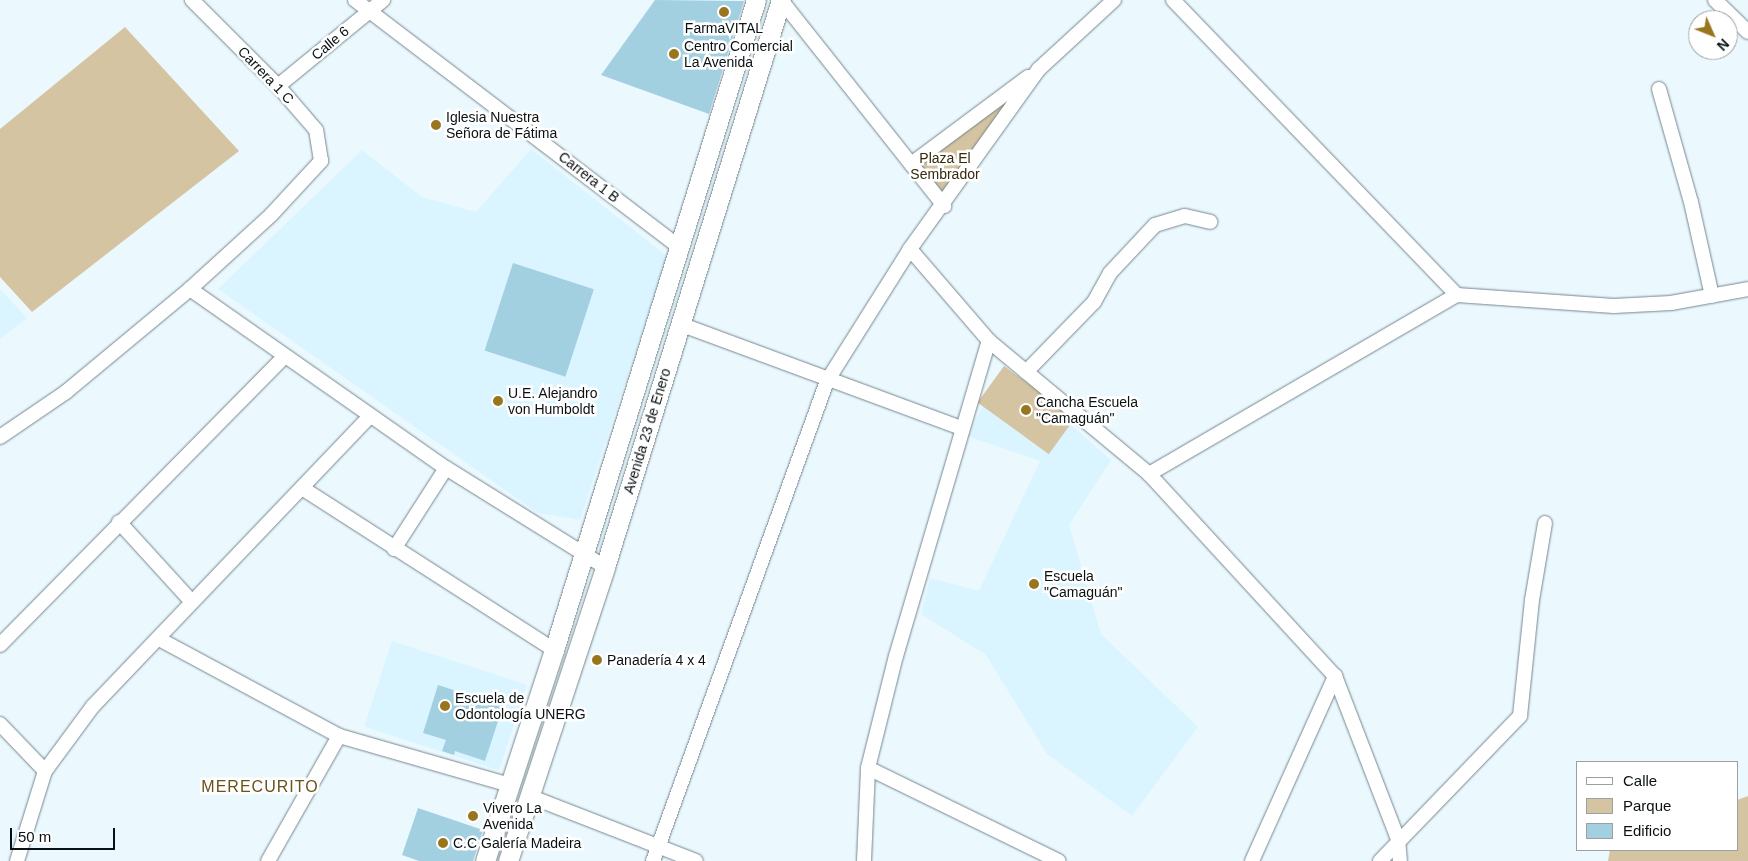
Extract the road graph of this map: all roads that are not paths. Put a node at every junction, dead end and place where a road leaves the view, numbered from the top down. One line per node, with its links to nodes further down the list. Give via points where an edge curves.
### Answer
1 (192, 0): 12 (street, Carrera 1 C)
2 (355, 0): 9 (street, Carrera 1 B)
3 (382, 0): 9 (street, Calle 6)
4 (756, 0): 17 (main road, Avenida 23 de Enero)
5 (781, 0): 14 (street); 23 (main road, Avenida 23 de Enero)
6 (1114, 0): 11 (street)
7 (1173, 0): 21 (street)
8 (1715, 0): 10 (street)
9 (369, 10): 12 (street, Calle 6); 17 (street, Carrera 1 B)
10 (1748, 32)
11 (1038, 69): 14 (street); 15 (street)
12 (278, 86): 20 (street, Carrera 1 C, via 316,130 321,161 271,215)
13 (1659, 89): 22 (street, via 1691,202)
14 (910, 164): 15 (street)
15 (944, 206): 18 (street)
16 (1210, 222): 26 (street, via 1186,216 1154,225 1108,276 1094,302)
17 (679, 247): 37 (main road, Avenida 23 de Enero)
18 (910, 250): 24 (street); 27 (street)
19 (1748, 289): 22 (street)
20 (190, 290): 25 (street); 30 (street, via 66,392)
21 (1457, 295): 22 (street, via 1614,306 1671,303); 32 (street)
22 (1712, 296)
23 (680, 324): 27 (street); 38 (main road, Avenida 23 de Enero)
24 (989, 341): 26 (street); 29 (street)
25 (284, 357): 28 (street); 34 (street)
26 (1026, 372): 32 (street)
27 (827, 381): 29 (street); 51 (street)
28 (370, 416): 31 (street); 33 (street)
29 (961, 428): 46 (street, via 896,656)
30 (0, 437)
31 (446, 468): 36 (street); 37 (street)
32 (1149, 474): 43 (street)
33 (302, 488): 36 (street); 39 (street)
34 (119, 522): 39 (street); 41 (street)
35 (1545, 523): 50 (street, via 1532,600 1520,716)
36 (394, 549): 42 (street)
37 (582, 555): 38 (street); 42 (main road, Avenida 23 de Enero)
38 (605, 567): 49 (main road, Avenida 23 de Enero)
39 (192, 602): 40 (street)
40 (159, 639): 45 (street); 47 (street, via 93,706)
41 (0, 645)
42 (554, 650): 48 (main road, Avenida 23 de Enero)
43 (1335, 676): 50 (street); 60 (street)
44 (0, 724): 47 (street)
45 (338, 736): 48 (street); 53 (street)
46 (868, 768): 58 (street); 59 (street)
47 (45, 771): 52 (street)
48 (510, 785): 54 (main road, Avenida 23 de Enero)
49 (530, 796): 51 (street); 55 (main road, Avenida 23 de Enero)
50 (1398, 838): 61 (street); 62 (street)
51 (658, 846): 56 (street); 57 (street)
52 (17, 861)
53 (268, 861)
54 (485, 861)
55 (508, 861)
56 (653, 861)
57 (696, 861)
58 (864, 861)
59 (1059, 861)
60 (1252, 861)
61 (1380, 861)
62 (1400, 861)

